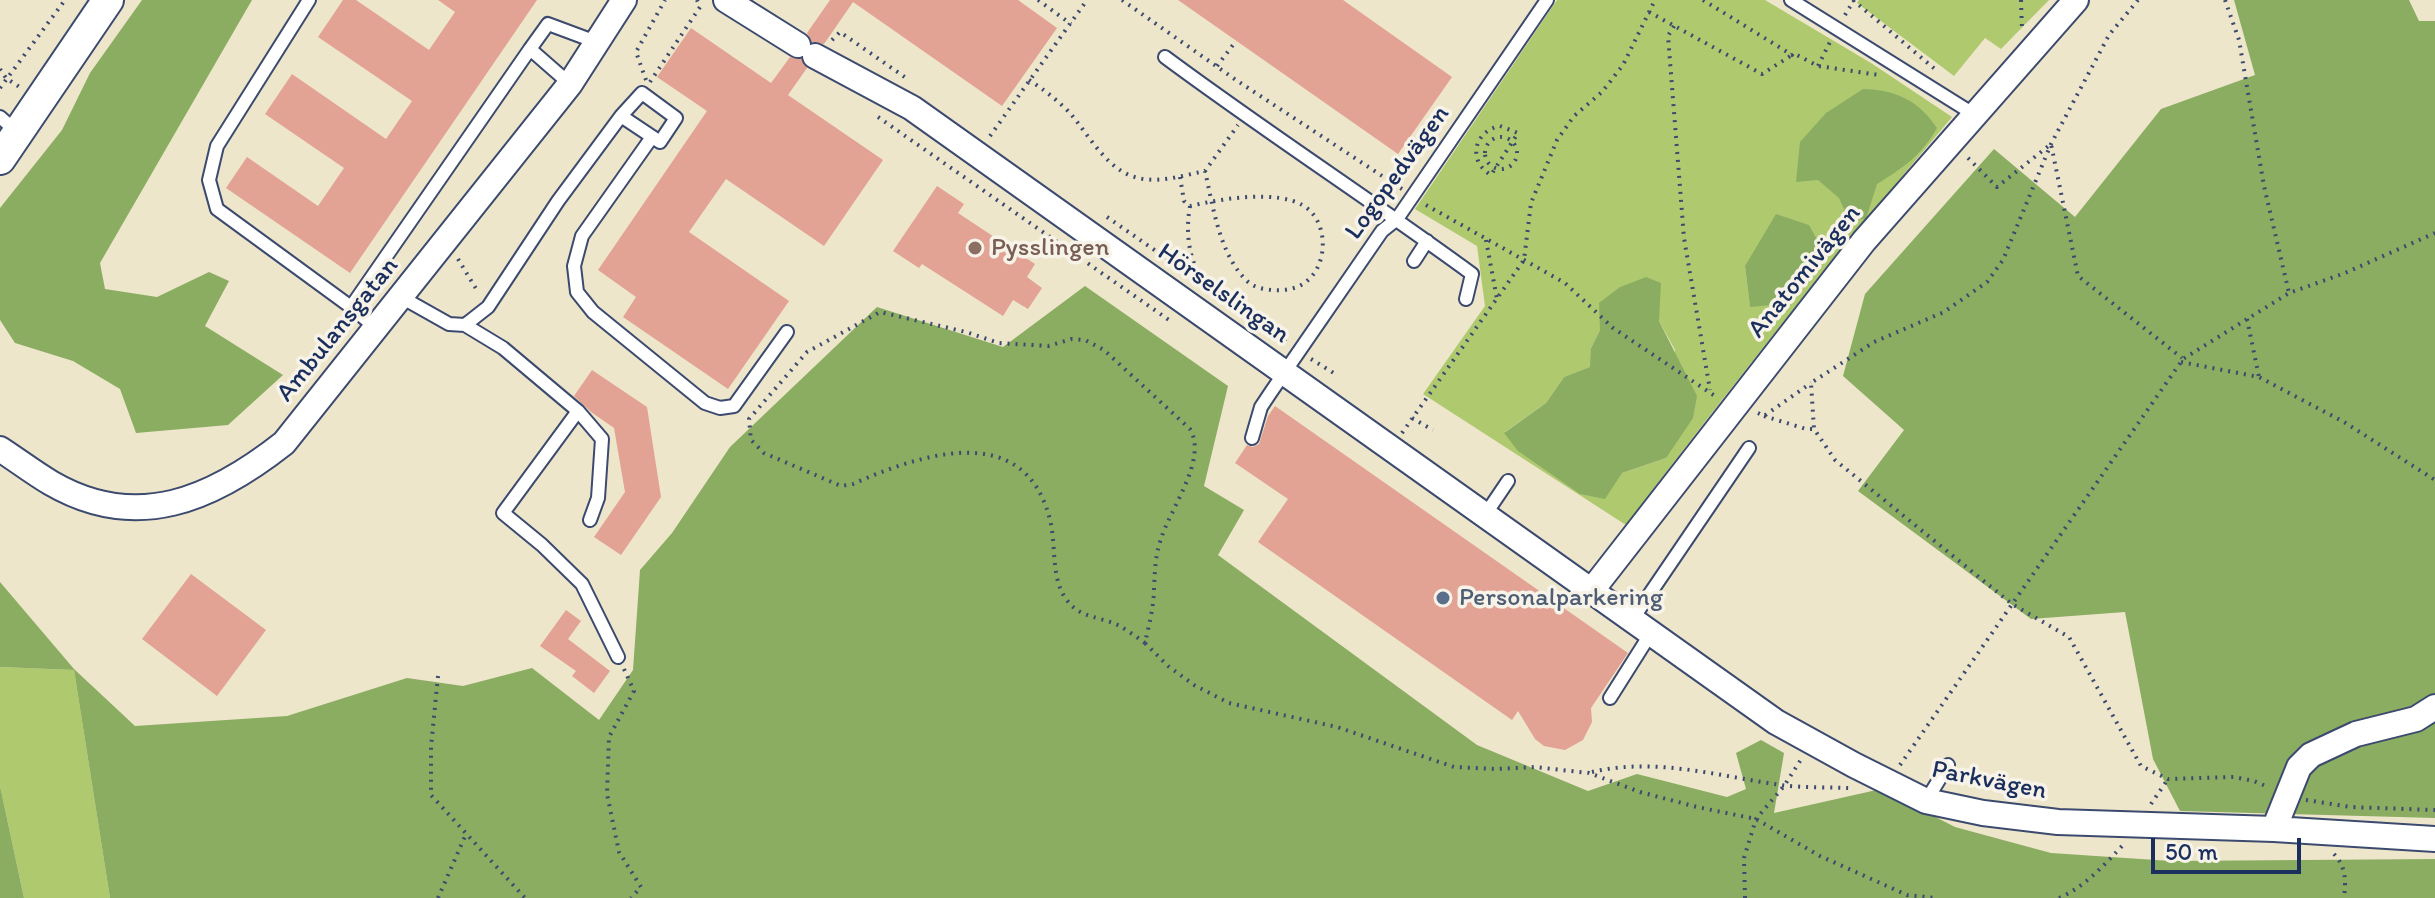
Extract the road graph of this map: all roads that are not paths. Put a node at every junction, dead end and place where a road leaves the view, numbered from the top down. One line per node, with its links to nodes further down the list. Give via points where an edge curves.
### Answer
1 (108, 0): 14 (street)
2 (309, 0): 22 (lane, via 217,146 209,180 217,209)
3 (624, 0): 8 (street, Ambulansgatan)
4 (726, 0): 26 (street, Hörselslingan, via 912,108)
5 (1547, 0): 17 (lane, Logopedvägen)
6 (1791, 0): 12 (lane)
7 (2076, 0): 12 (street, Anatomivägen)
8 (599, 43): 9 (lane, via 548,24); 11 (street, Ambulansgatan)
9 (530, 49): 11 (lane); 22 (lane)
10 (1165, 57): 17 (lane)
11 (570, 84): 20 (street, Ambulansgatan)
12 (1975, 115): 34 (street, Anatomivägen, via 1864,241)
13 (621, 116): 15 (lane); 15 (lane, via 642,93 676,118 660,142); 23 (lane, via 488,307)
14 (9, 125): 16 (street)
15 (652, 137): 25 (lane, via 582,236 574,266 577,292 593,312 705,403 720,408 734,406)
16 (0, 159)
17 (1397, 219): 18 (lane); 26 (lane, Logopedvägen, via 1382,231)
18 (1427, 241): 19 (lane); 21 (lane, via 1472,274)
19 (1414, 261)
20 (401, 297): 23 (lane, via 449,324); 24 (street, Ambulansgatan)
21 (1466, 299)
22 (351, 307): 24 (lane)
23 (465, 325): 27 (lane, via 503,348)
24 (376, 328): 30 (street, Ambulansgatan, via 284,443 252,467 191,499 157,508 121,508 53,485)
25 (787, 332)
26 (1285, 372): 28 (lane, Logopedvägen, via 1261,407); 32 (street, Hörselslingan)
27 (578, 411): 33 (lane, via 602,439 598,498); 36 (lane, via 503,513 582,584)
28 (1252, 438)
29 (1749, 448): 35 (lane)
30 (0, 449)
31 (1508, 481): 32 (lane)
32 (1485, 515): 34 (street, Hörselslingan)
33 (590, 520)
34 (1592, 590): 35 (street, Parkvägen)
35 (1642, 626): 37 (lane); 40 (street, Parkvägen, via 1776,722)
36 (618, 657)
37 (1610, 698)
38 (2435, 707): 41 (street, via 2416,719 2356,734 2311,755 2299,767)
39 (1948, 765): 40 (lane)
40 (1926, 801): 41 (street, Parkvägen, via 2058,822)
41 (2274, 829): 42 (street, Parkvägen)
42 (2435, 839)

